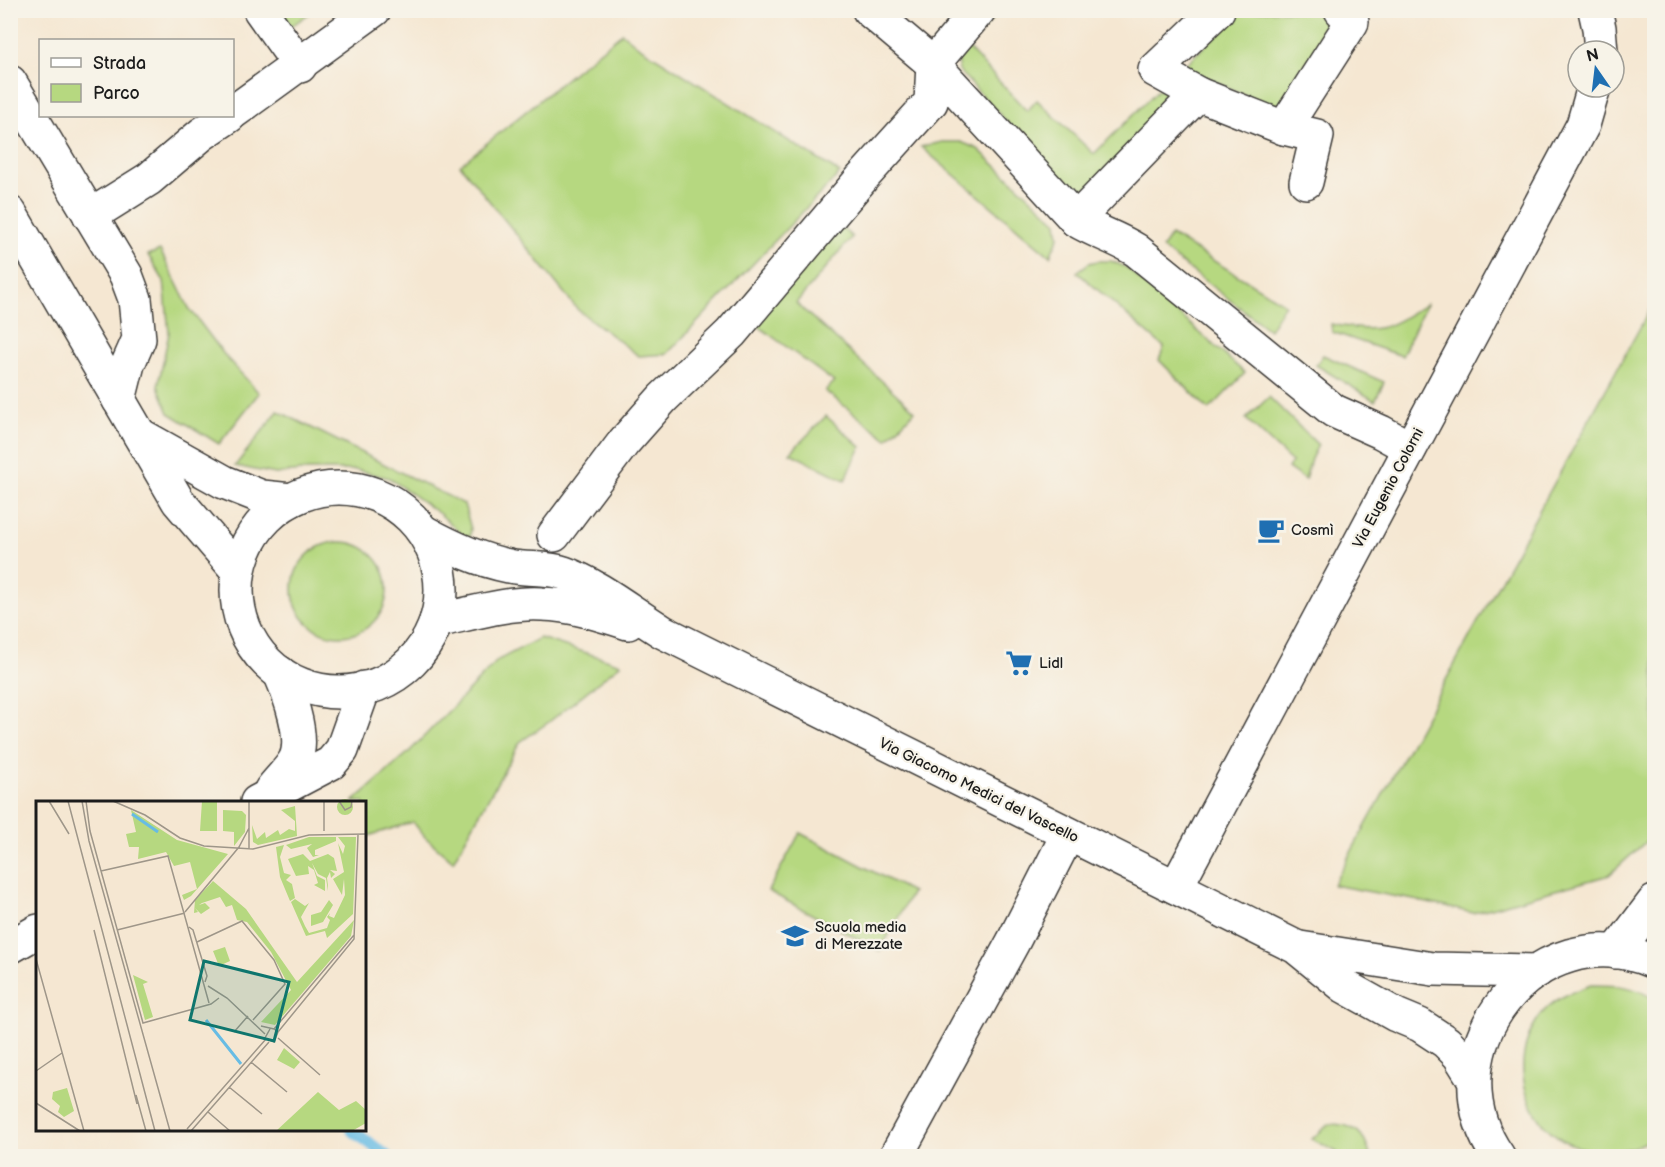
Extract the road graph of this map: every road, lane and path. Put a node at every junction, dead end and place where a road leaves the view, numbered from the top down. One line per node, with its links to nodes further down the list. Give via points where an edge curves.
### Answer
1 (260, 10): 10 (street)
2 (374, 10): 10 (street)
3 (869, 10): 9 (street)
4 (979, 10): 9 (street)
5 (1218, 10): 12 (street, via 1155,70)
6 (1341, 10): 16 (street, via 1352,22)
7 (1595, 10): 8 (street)
8 (1600, 39)
9 (933, 64): 20 (street); 26 (street, via 931,102 731,333 624,442)
10 (300, 66): 14 (street)
11 (10, 82): 19 (street)
12 (1198, 94): 16 (street); 20 (street)
13 (1591, 99): 23 (street, Via Eugenio Colorni, via 1583,125)
14 (234, 112)
15 (227, 117): 19 (street, via 149,179)
16 (1284, 128): 17 (street, via 1317,136)
17 (1306, 182)
18 (10, 213): 21 (street)
19 (90, 216): 21 (street, via 126,275 135,299 139,339)
20 (1076, 220): 23 (street, via 1136,250 1334,411)
21 (119, 400): 22 (street)
22 (139, 434): 24 (street, via 224,482 262,497); 27 (street, via 178,501)
23 (1410, 448): 34 (street, Via Eugenio Colorni)
24 (291, 500): 25 (street, via 309,492 343,487 369,492 404,510); 27 (street, via 270,514 255,532)
25 (424, 532): 28 (street, via 440,574 441,600); 29 (street, Via Giacomo Medici del Vascello, via 483,560 562,573 587,584)
26 (554, 535)
27 (238, 572): 30 (street, via 240,617 247,634)
28 (436, 621): 29 (street, Via Giacomo Medici del Vascello, via 540,604 574,607); 31 (street, via 422,650 408,665)
29 (663, 632): 33 (street, Via Giacomo Medici del Vascello)
30 (280, 673): 31 (street, via 321,690); 32 (street, via 298,730 296,759)
31 (364, 688): 32 (street, via 342,750 331,763)
32 (261, 800)
33 (1068, 834): 34 (street, Via Giacomo Medici del Vascello); 43 (street)
34 (1176, 887): 38 (street, Via Giacomo Medici del Vascello)
35 (1654, 902): 39 (street)
36 (36, 932): 37 (street)
37 (10, 947)
38 (1296, 947): 41 (street, Via Giacomo Medici del Vascello, via 1433,969); 42 (street, Via Giacomo Medici del Vascello, via 1344,986 1446,1042)
39 (1616, 952): 40 (street); 41 (street, via 1588,952)
40 (1654, 962)
41 (1536, 971): 42 (street, via 1498,1007 1478,1054)
42 (1474, 1079): 44 (street, via 1481,1125)
43 (896, 1156)
44 (1498, 1156)

